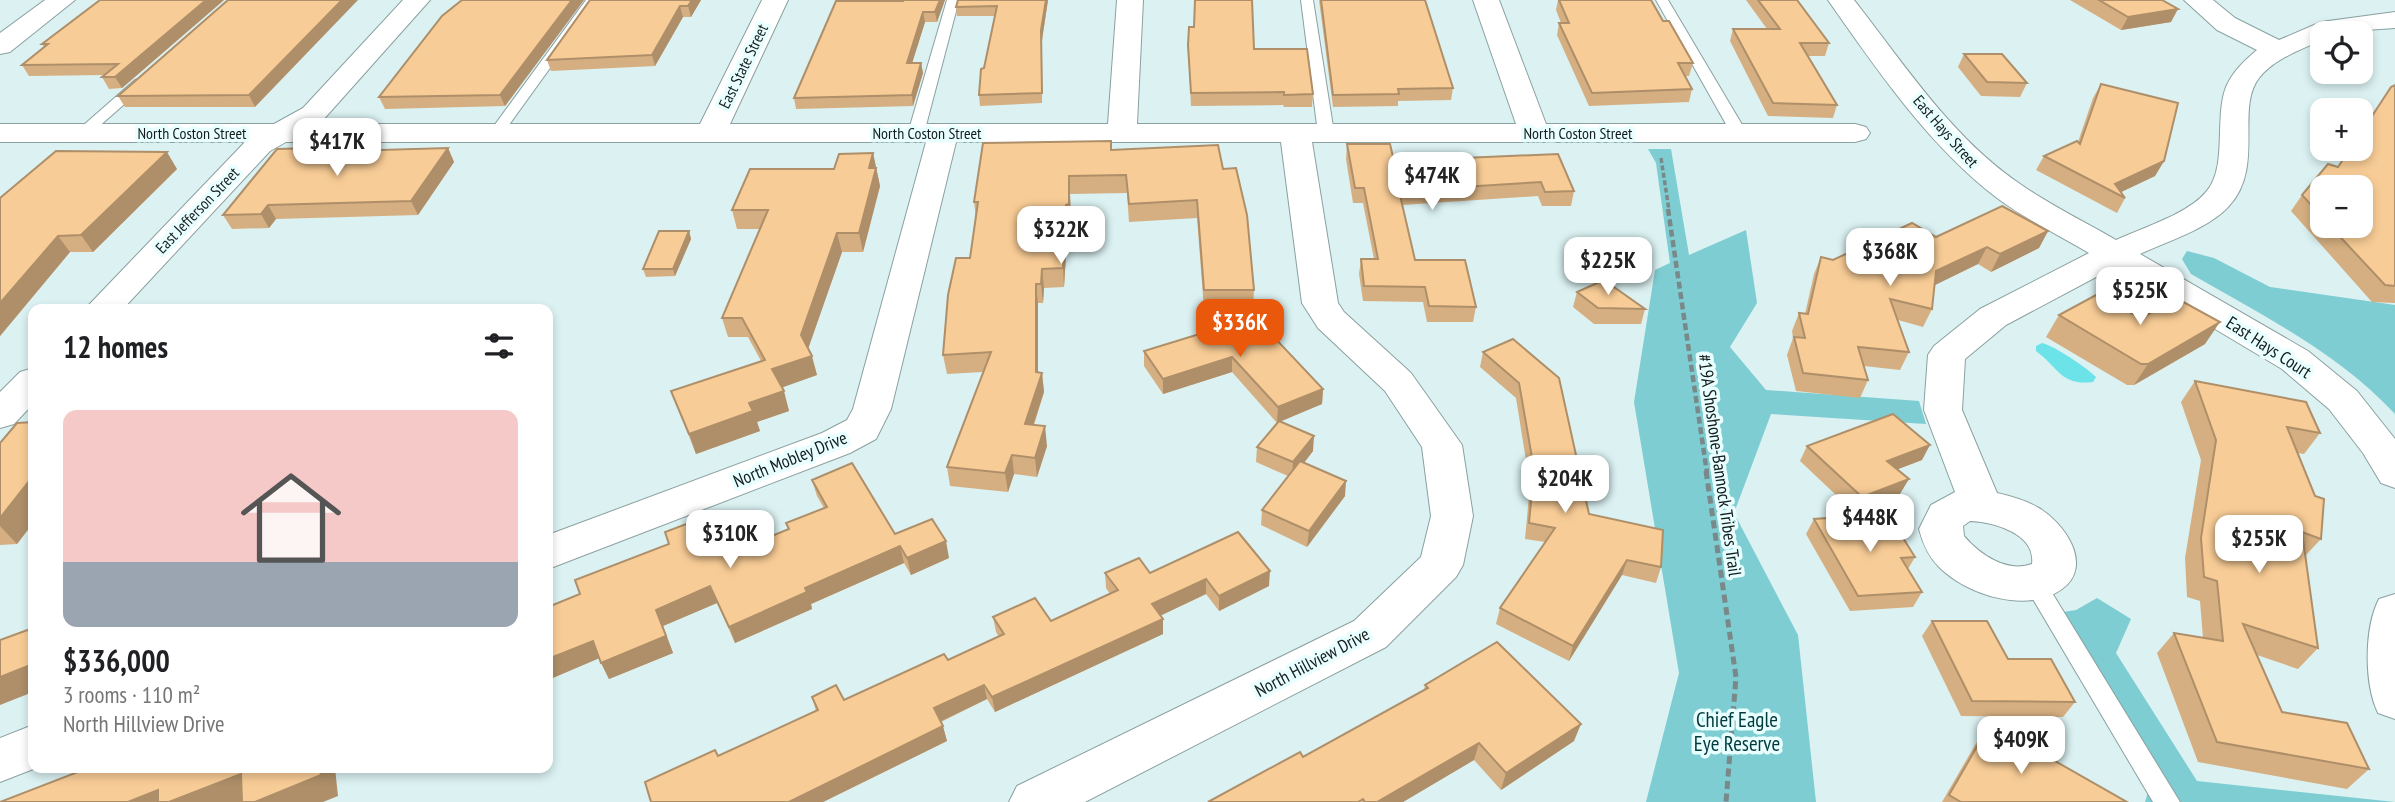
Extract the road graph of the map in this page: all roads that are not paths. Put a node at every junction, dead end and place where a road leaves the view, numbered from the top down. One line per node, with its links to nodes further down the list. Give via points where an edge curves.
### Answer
1 (62, 0): 13 (street)
2 (417, 0): 18 (street, East Jefferson Street, via 313,114)
3 (593, 0): 19 (lane)
4 (775, 0): 20 (street, East State Street)
5 (953, 0): 21 (lane)
6 (1130, 0): 22 (street)
7 (1307, 0): 23 (lane)
8 (1486, 0): 24 (street)
9 (1662, 0): 25 (lane)
10 (1841, 0): 27 (street, East Hays Street, via 1945,134 1980,170)
11 (2197, 0): 14 (street, via 2226,24)
12 (2395, 20): 14 (street, via 2332,28)
13 (0, 46)
14 (2276, 49): 27 (street, via 2241,85 2232,169 2220,197 2207,210)
15 (155, 70): 17 (lane)
16 (0, 133): 17 (street, North Coston Street)
17 (83, 133): 18 (street, North Coston Street)
18 (281, 133): 19 (street, North Coston Street); 28 (street, East Jefferson Street, via 259,145)
19 (496, 133): 20 (street, North Coston Street)
20 (711, 133): 21 (street, North Coston Street)
21 (930, 133): 22 (street, North Coston Street); 33 (street, North Mobley Drive, via 873,409 862,429 836,443)
22 (1122, 133): 23 (street, North Coston Street)
23 (1310, 133): 24 (street, North Coston Street); 39 (street, North Hillview Drive, via 1320,303 1331,320 1398,382 1442,445 1452,516 1441,565 1370,634)
24 (1534, 133): 25 (street, North Coston Street)
25 (1739, 133): 26 (street, North Coston Street)
26 (1855, 133)
27 (2115, 253): 31 (street, East Hays Court, via 2295,360 2343,400); 32 (street, via 1993,317 1947,355 1943,410)
28 (108, 304)
29 (28, 386): 30 (street)
30 (0, 415)
31 (2395, 473)
32 (1981, 505): 34 (street, via 2025,519 2054,549 2056,564 2050,576); 34 (street, via 1962,505 1947,512 1940,523 1942,538 1952,554 1991,579)
33 (553, 550)
34 (2035, 584): 40 (lane)
35 (2395, 612): 36 (street, via 2390,680)
36 (2395, 699)
37 (28, 749): 38 (street)
38 (0, 760)
39 (1050, 799)
40 (2167, 802)

